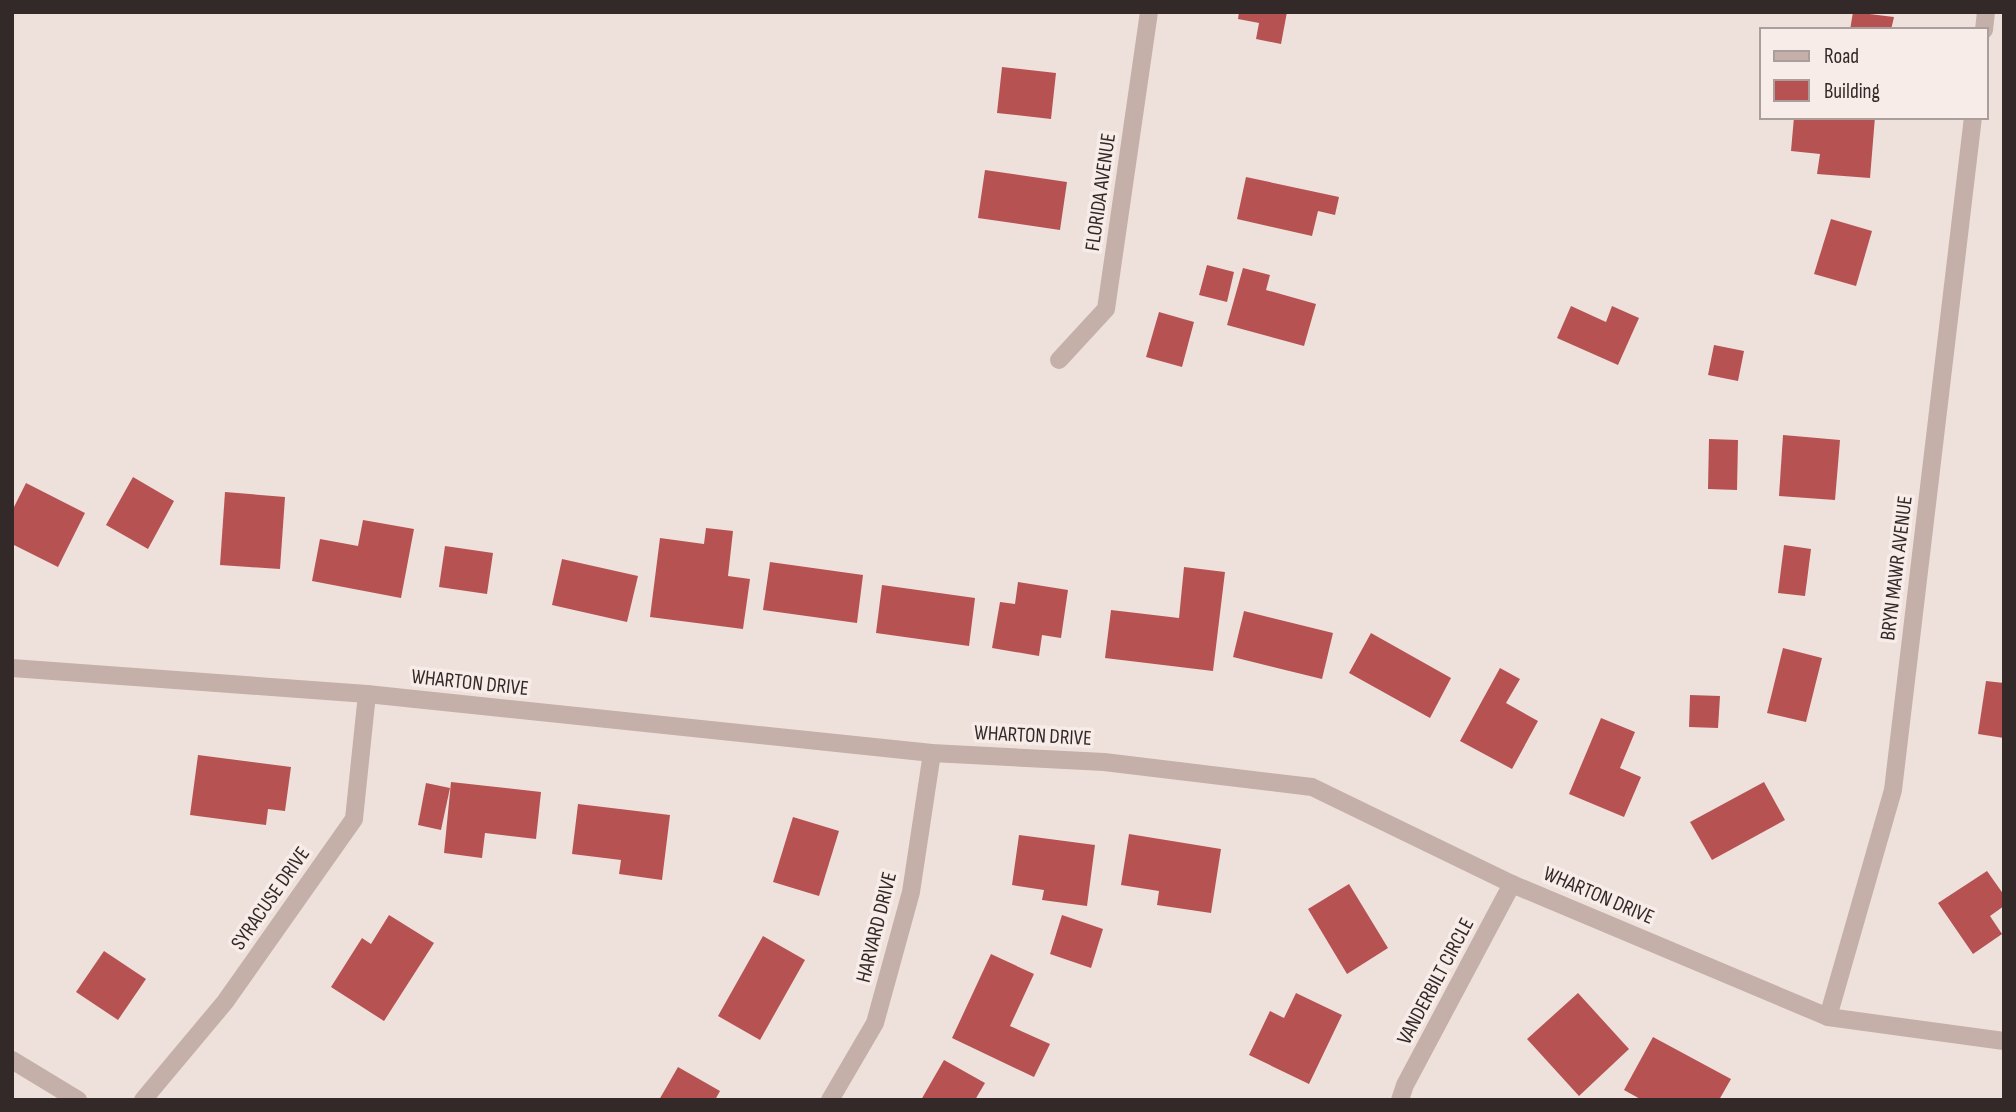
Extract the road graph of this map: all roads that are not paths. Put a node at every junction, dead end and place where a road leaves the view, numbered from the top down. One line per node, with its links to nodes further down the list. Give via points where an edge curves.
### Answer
1 (1149, 12): 3 (street, FLORIDA AVENUE, via 1106,309)
2 (1973, 119): 8 (street, BRYN MAWR AVENUE, via 1893,790)
3 (1059, 360)
4 (12, 668): 5 (street, WHARTON DRIVE)
5 (367, 694): 6 (street, WHARTON DRIVE); 12 (street, SYRACUSE DRIVE, via 354,819 225,1002)
6 (932, 753): 7 (street, WHARTON DRIVE, via 1104,762 1312,788); 13 (street, HARVARD DRIVE, via 911,892 875,1023)
7 (1512, 884): 8 (street, WHARTON DRIVE); 14 (street, VANDERBILT CIRCLE)
8 (1828, 1017): 9 (street, WHARTON DRIVE)
9 (2004, 1041)
10 (12, 1060): 11 (street)
11 (78, 1100)
12 (143, 1100)
13 (830, 1100)
14 (1400, 1100)

